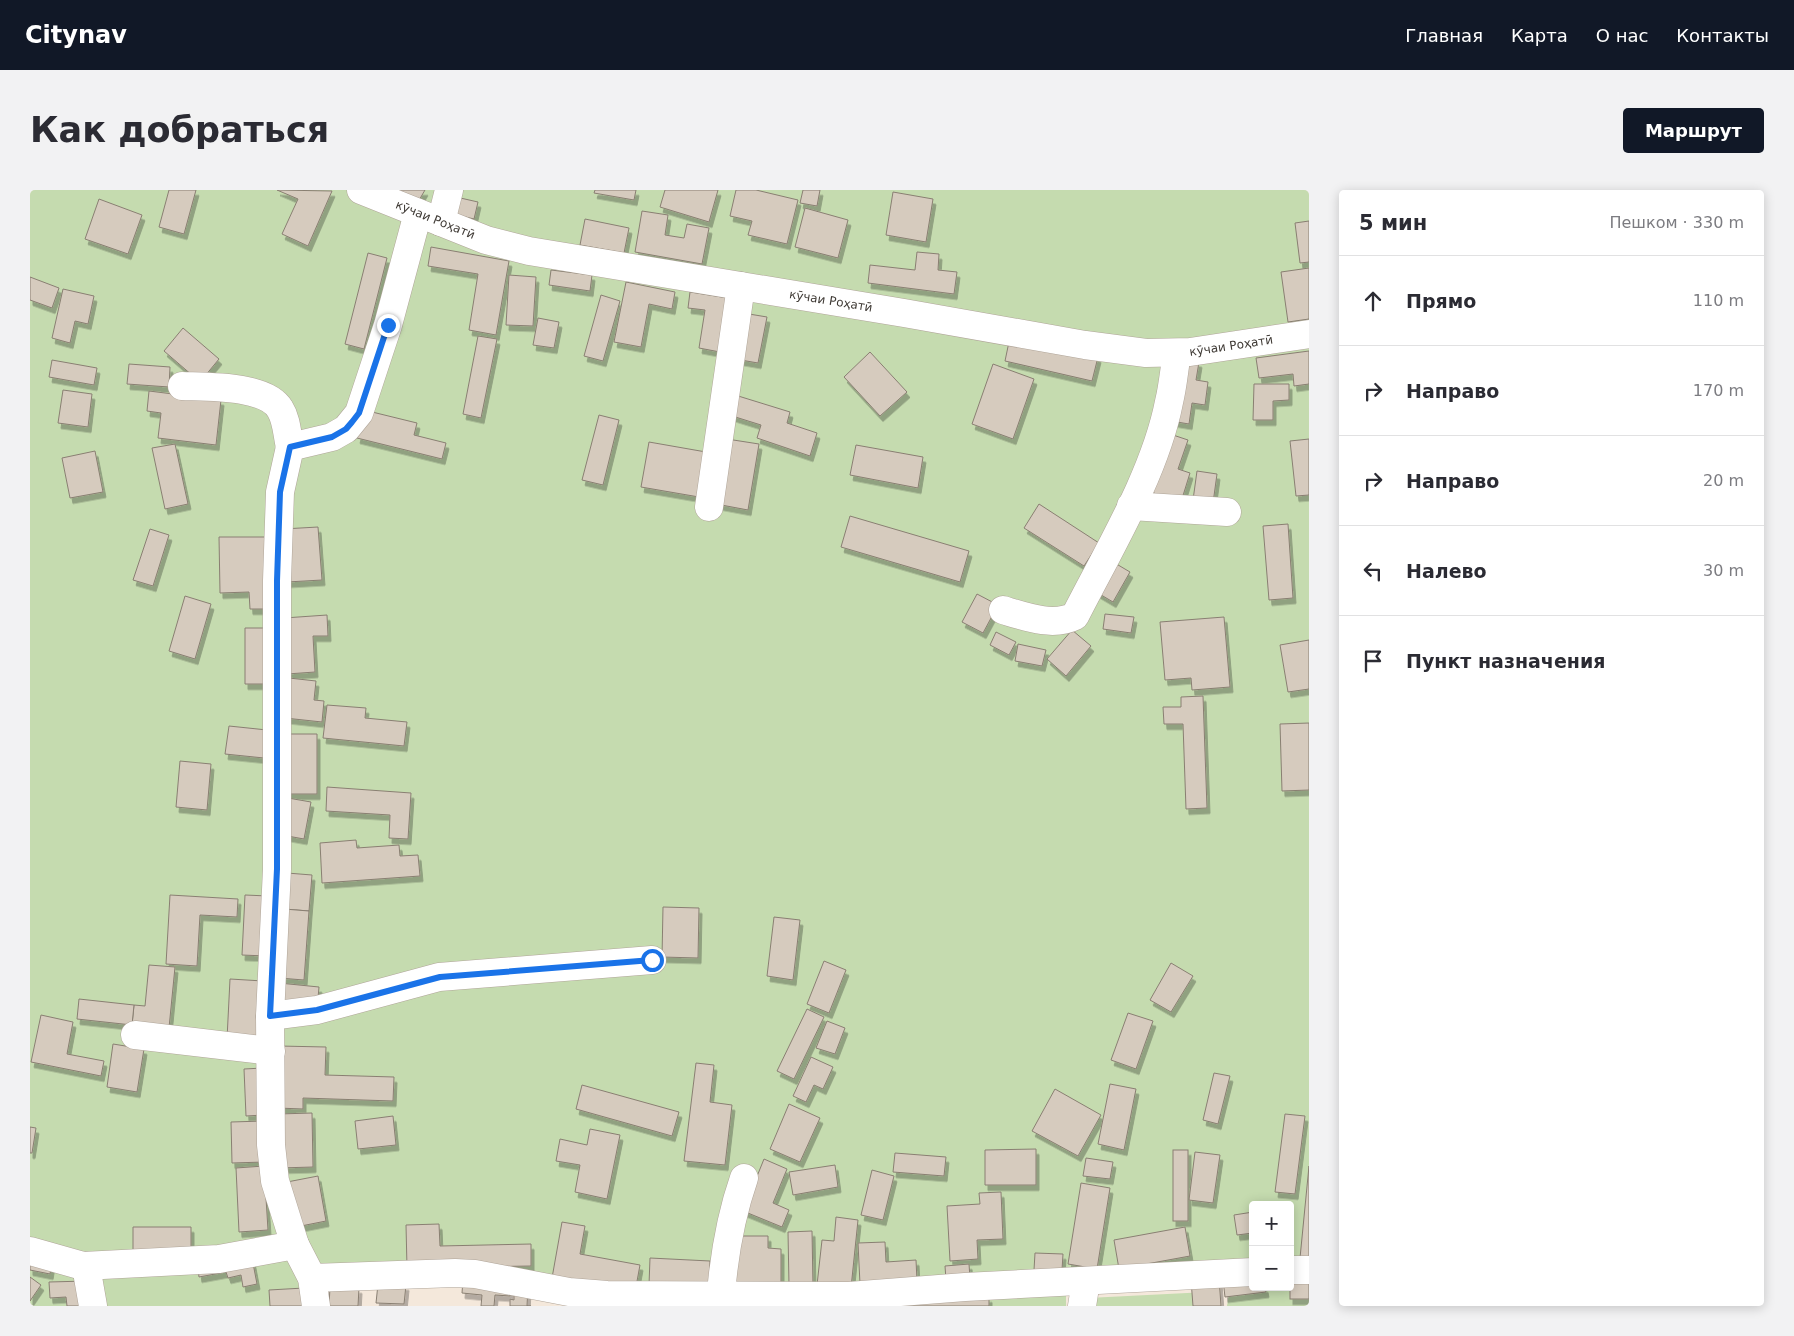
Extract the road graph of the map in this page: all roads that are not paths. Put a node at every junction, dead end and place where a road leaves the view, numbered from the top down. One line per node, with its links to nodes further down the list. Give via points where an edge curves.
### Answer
1 (361, 190): 3 (street, кӯчаи Роҳатӣ)
2 (449, 190): 3 (street)
3 (430, 217): 4 (street, кӯчаи Роҳатӣ, via 486,240 529,251); 8 (street, via 388,325 359,413 346,429 332,437)
4 (741, 286): 6 (street, кӯчаи Роҳатӣ, via 1085,345 1146,353); 10 (street)
5 (1309, 334): 6 (street, кӯчаи Роҳатӣ)
6 (1177, 353): 9 (street, via 1161,431)
7 (182, 386): 8 (street, via 252,392 276,403 281,410)
8 (290, 447): 14 (street, via 279,502 277,869)
9 (1131, 506): 11 (street); 12 (street, via 1076,616 1055,622)
10 (709, 507)
11 (1227, 512)
12 (1004, 610)
13 (652, 960): 14 (street, via 440,977 317,1010)
14 (270, 1016): 16 (street)
15 (136, 1035): 16 (street)
16 (270, 1052): 18 (street, via 274,1181)
17 (744, 1178): 26 (street, via 728,1233)
18 (295, 1245): 20 (street, via 219,1259); 24 (street)
19 (30, 1251): 20 (street)
20 (86, 1266): 27 (street)
21 (1294, 1270): 22 (street)
22 (1309, 1270)
23 (1249, 1273): 25 (street)
24 (312, 1278): 26 (street, via 460,1273 580,1294); 28 (street)
25 (1084, 1294): 26 (street, via 965,1287)
26 (720, 1301)
27 (93, 1306)
28 (316, 1306)

